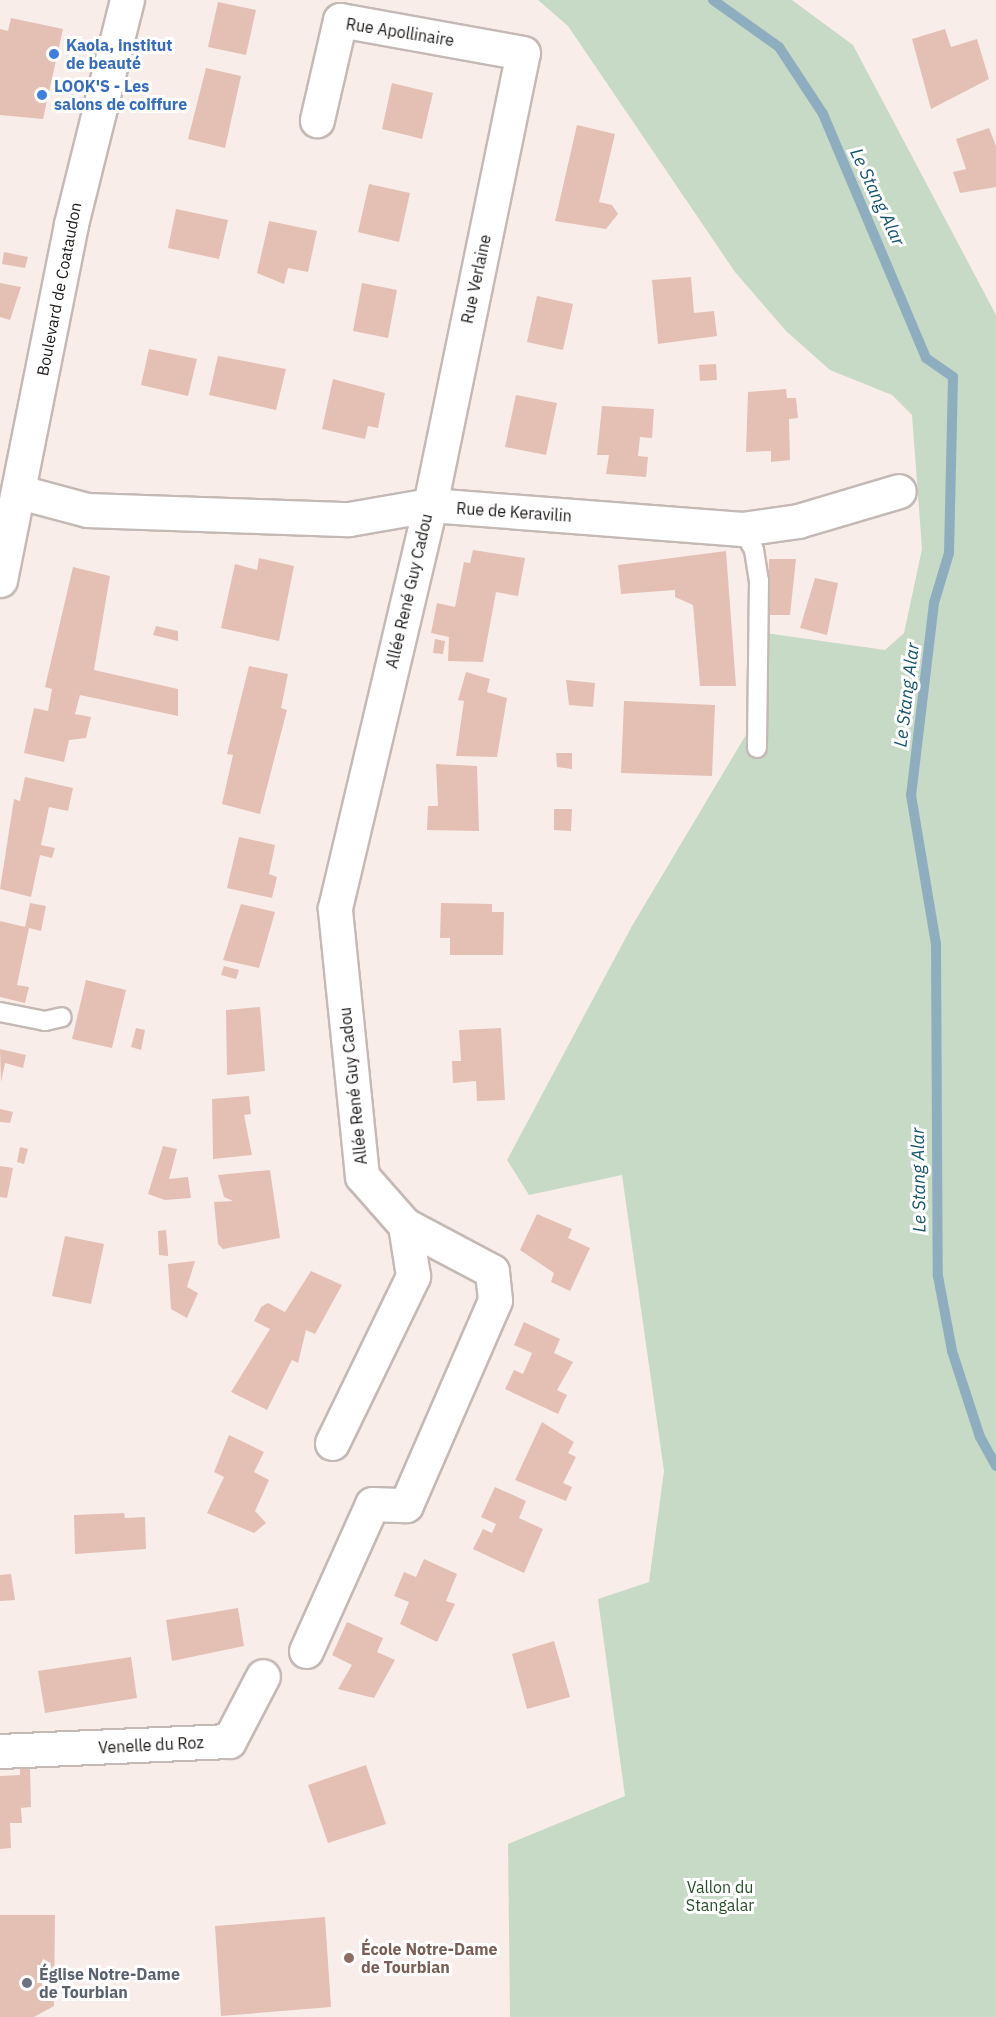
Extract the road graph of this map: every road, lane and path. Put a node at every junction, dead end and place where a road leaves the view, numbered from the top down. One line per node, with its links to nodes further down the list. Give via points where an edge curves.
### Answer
1 (127, 0): 5 (street, Boulevard de Coataudon, via 71,224)
2 (523, 53): 3 (street, Rue Apollinaire, via 340,20); 6 (street, Rue Verlaine)
3 (317, 120)
4 (899, 491): 7 (street, Rue de Keravilin, via 798,521)
5 (20, 492): 6 (street, Rue de Keravilin, via 87,510 349,519); 8 (street, Boulevard de Coataudon)
6 (430, 505): 7 (street, Rue de Keravilin); 12 (street, Allée René Guy Cadou, via 335,908 363,1176)
7 (742, 530): 9 (lane, via 759,581)
8 (0, 580)
9 (757, 748)
10 (0, 1012): 11 (lane, via 45,1021)
11 (62, 1017)
12 (405, 1224): 13 (street, via 413,1276); 14 (street, Allée René Guy Cadou, via 492,1271 495,1300 406,1505 372,1504)
13 (332, 1443)
14 (306, 1651)
15 (263, 1676): 16 (street, Venelle du Roz, via 229,1741)
16 (0, 1751)

